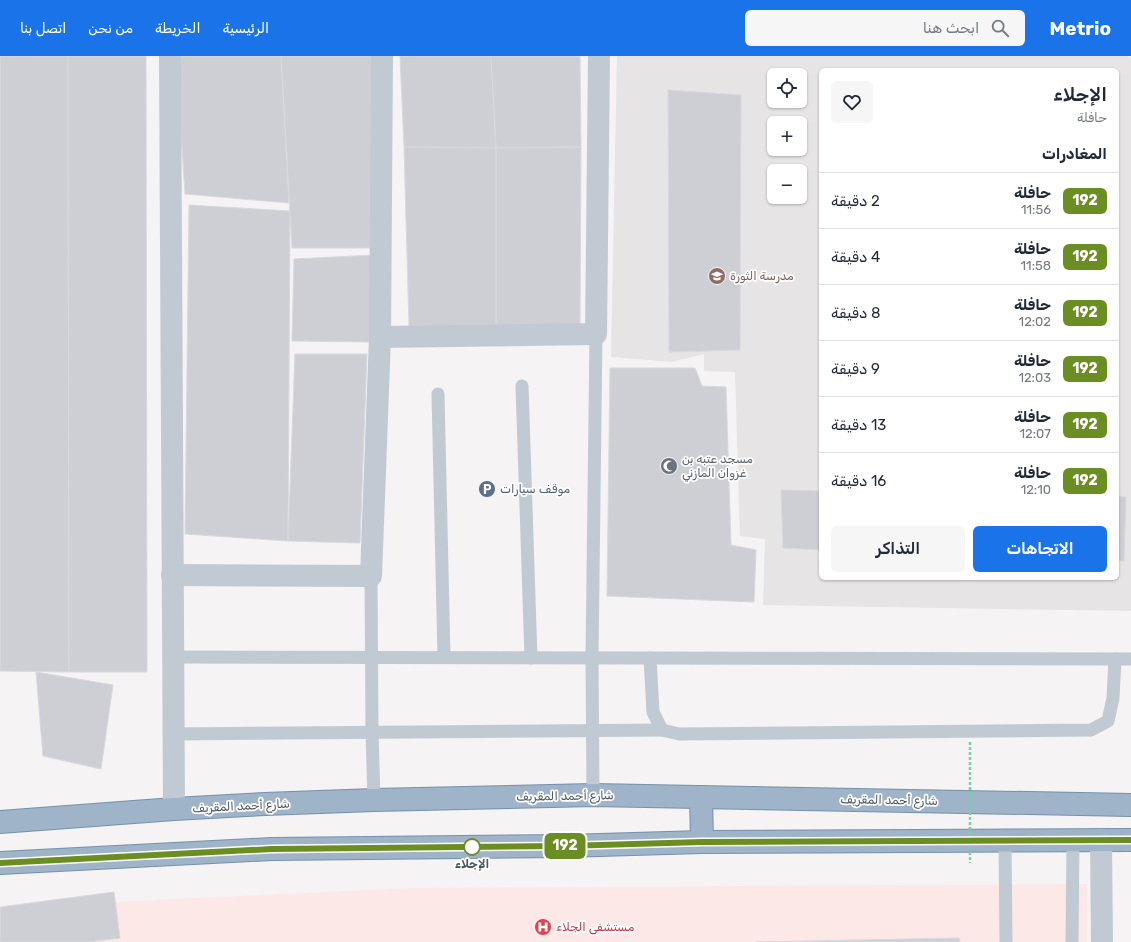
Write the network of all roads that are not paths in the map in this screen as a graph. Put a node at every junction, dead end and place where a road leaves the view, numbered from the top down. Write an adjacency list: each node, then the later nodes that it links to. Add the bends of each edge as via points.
1 (170, 56): 8 (street)
2 (382, 56): 5 (street)
3 (599, 56): 4 (street)
4 (596, 334): 5 (street); 14 (lane)
5 (380, 337): 9 (street)
6 (522, 386): 13 (lane)
7 (438, 394): 12 (lane)
8 (172, 575): 9 (street); 10 (street)
9 (372, 576): 11 (lane)
10 (172, 657): 11 (lane); 21 (street)
11 (372, 657): 12 (lane); 20 (lane)
12 (444, 657): 13 (lane)
13 (531, 658): 14 (lane)
14 (592, 658): 15 (lane); 19 (lane)
15 (650, 658): 16 (lane); 18 (lane, via 653,712)
16 (1115, 659): 17 (lane); 18 (lane, via 1113,698 1108,720 1091,730 679,734)
17 (1131, 659)
18 (662, 730): 19 (lane)
19 (592, 731): 20 (lane); 22 (lane)
20 (372, 732): 21 (lane); 24 (lane)
21 (173, 734): 26 (street)
22 (593, 795): 23 (highway, شارع أحمد المقريف); 24 (highway, شارع أحمد المقريف)
23 (701, 797): 25 (highway, شارع أحمد المقريف); 32 (highway)
24 (374, 800): 26 (highway, شارع أحمد المقريف)
25 (1131, 805)
26 (174, 809): 27 (highway, شارع أحمد المقريف)
27 (0, 822)
28 (1073, 840): 29 (highway); 31 (highway); 35 (lane)
29 (1102, 840): 30 (highway); 36 (street)
30 (1131, 840)
31 (1005, 841): 32 (highway); 34 (lane)
32 (702, 842): 33 (highway, via 272,849)
33 (0, 863)
34 (1006, 942)
35 (1072, 942)
36 (1102, 942)

